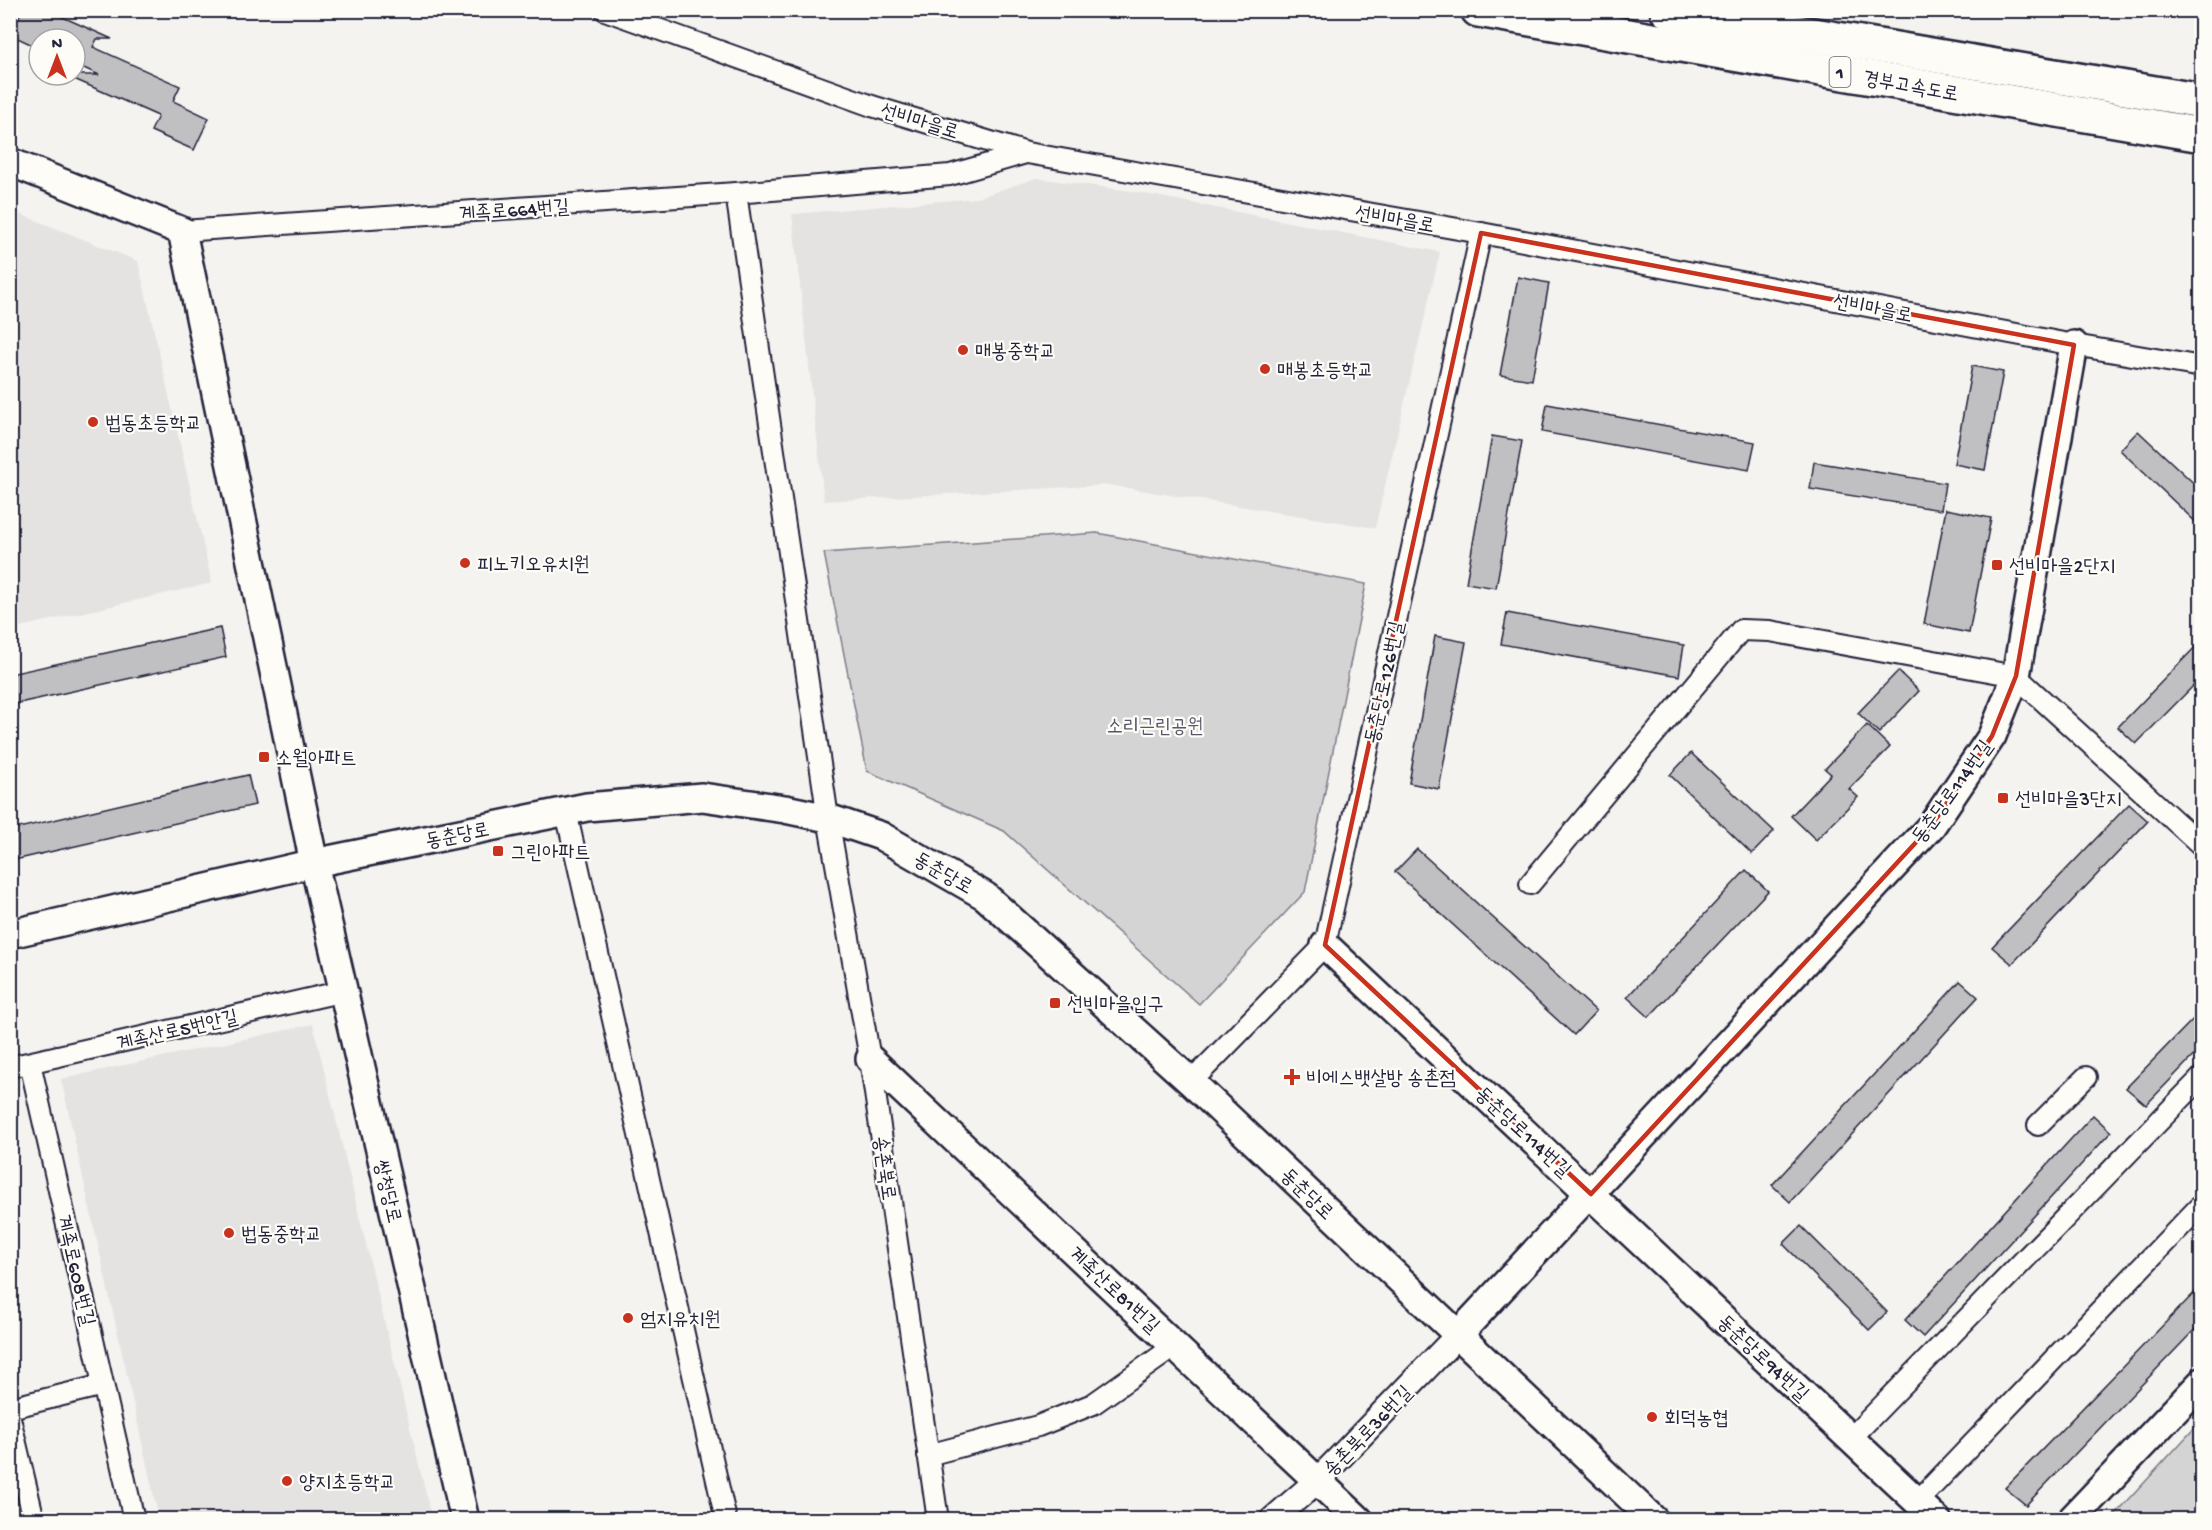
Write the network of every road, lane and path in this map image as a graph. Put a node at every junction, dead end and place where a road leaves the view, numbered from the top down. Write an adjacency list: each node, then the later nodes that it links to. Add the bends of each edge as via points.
1 (605, 10): 6 (street, 선비마을로, via 872,106)
2 (1478, 10): 5 (highway, 경부고속도로 / 1)
3 (1667, 10): 4 (highway, 경부고속도로 / 1)
4 (2202, 101)
5 (2202, 135)
6 (1027, 153): 8 (street, 계족로664번길, via 950,175); 10 (street, 선비마을로)
7 (10, 162): 9 (main road, 계족로664번길)
8 (736, 194): 9 (street, 계족로664번길); 15 (street, 송촌북로)
9 (182, 231): 17 (main road, 쌍청당로)
10 (1481, 233): 11 (street, 선비마을로); 20 (street, 동춘당로126번길)
11 (2074, 345): 12 (street, 선비마을로); 13 (main road, 동춘당로114번길)
12 (2202, 367)
13 (2016, 676): 16 (street); 18 (street, via 1770,631 1741,630); 29 (main road, 동춘당로114번길, via 1992,736 1932,825)
14 (566, 812): 15 (main road, 동춘당로, via 702,797); 17 (main road, 동춘당로); 44 (street)
15 (828, 818): 22 (street, 송촌북로); 27 (main road, 동춘당로, via 881,836 985,896)
16 (2202, 846)
17 (314, 863): 19 (main road, 동춘당로); 21 (main road, 쌍청당로)
18 (1530, 884)
19 (10, 934)
20 (1325, 945): 27 (street); 29 (main road, 동춘당로114번길)
21 (344, 992): 23 (street, 계족산로5번안길); 43 (main road, 쌍청당로)
22 (870, 1059): 32 (main road, 계족산로81번길); 38 (street, 송촌북로)
23 (30, 1063): 24 (street, 계족산로5번안길); 34 (street, 계족로608번길)
24 (10, 1067)
25 (2086, 1077): 28 (street)
26 (2202, 1077): 37 (street)
27 (1191, 1082): 31 (main road, 동춘당로)
28 (2038, 1125)
29 (1591, 1194): 31 (main road, 동춘당로114번길); 37 (main road, 동춘당로94번길)
30 (2202, 1204): 40 (street)
31 (1457, 1336): 39 (street, 송촌북로36번길); 48 (main road, 동춘당로)
32 (1175, 1346): 38 (street, via 1093,1404 1038,1426); 39 (main road, 계족산로81번길)
33 (2202, 1382): 50 (main road)
34 (103, 1385): 35 (street); 42 (street, 계족로608번길)
35 (10, 1407)
36 (10, 1418): 41 (street)
37 (1851, 1438): 40 (main road, 동춘당로94번길)
38 (928, 1455): 45 (street, 송촌북로)
39 (1318, 1480): 46 (street, 송촌북로36번길); 47 (main road, 계족산로81번길)
40 (1918, 1501): 49 (main road, 동춘당로94번길)
41 (34, 1520)
42 (134, 1520)
43 (465, 1520)
44 (726, 1520)
45 (938, 1520)
46 (1272, 1520)
47 (1359, 1520)
48 (1654, 1520)
49 (1937, 1520)
50 (2071, 1520)

